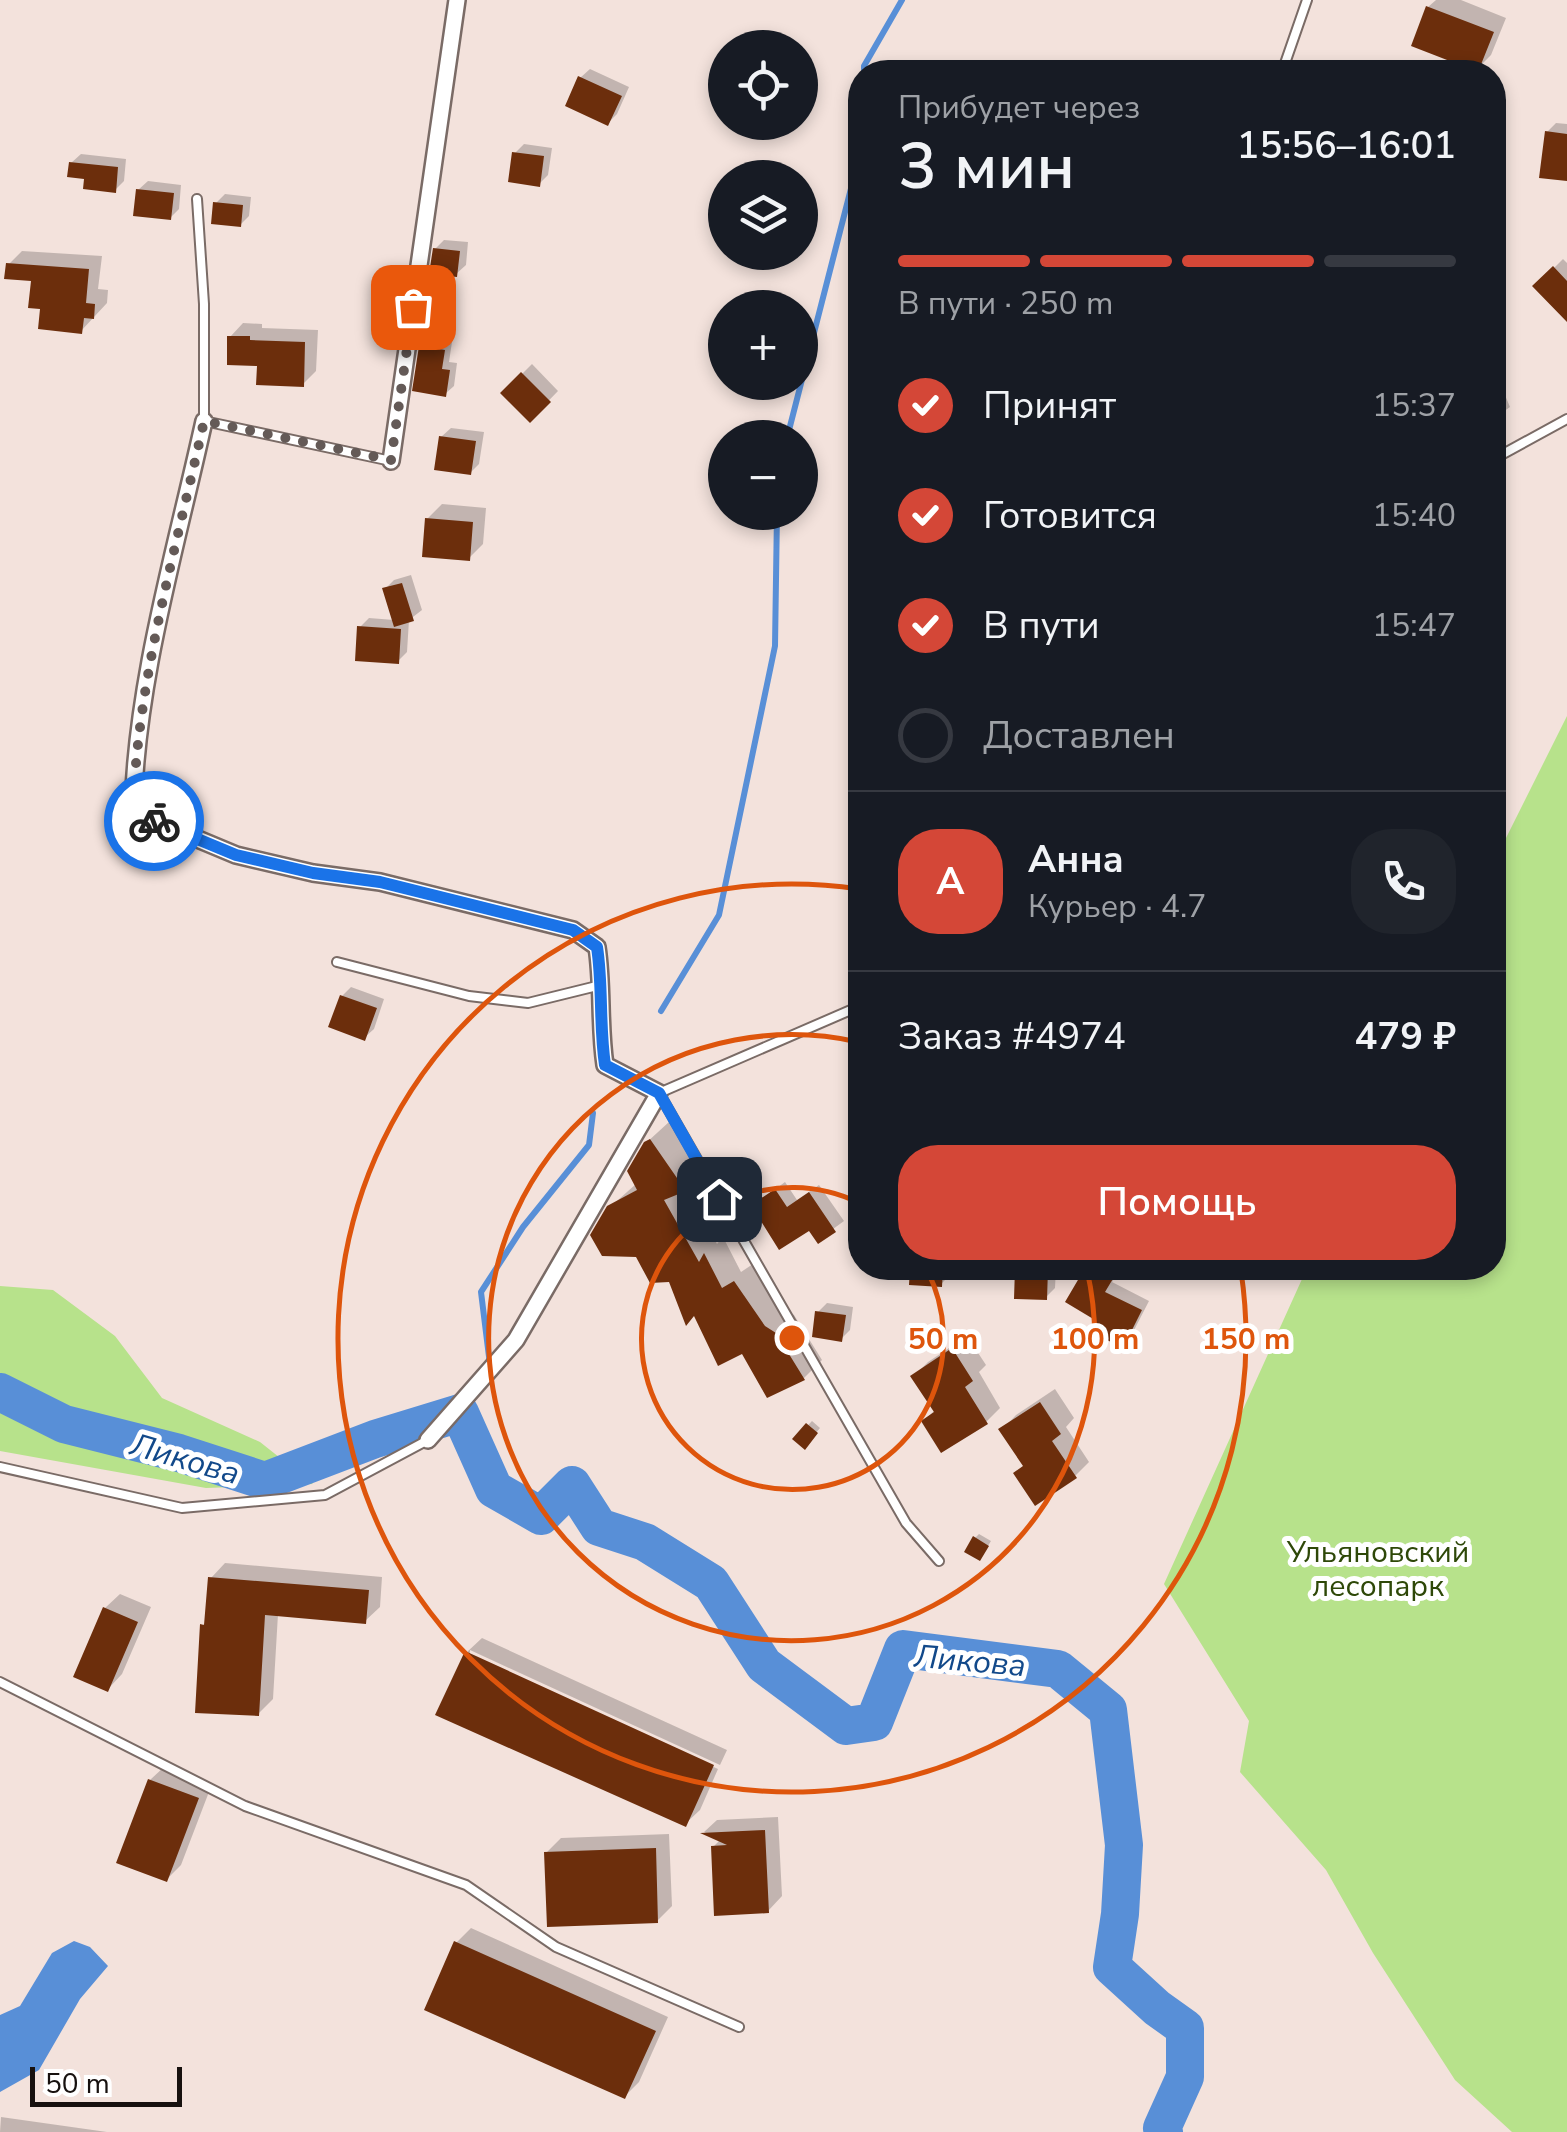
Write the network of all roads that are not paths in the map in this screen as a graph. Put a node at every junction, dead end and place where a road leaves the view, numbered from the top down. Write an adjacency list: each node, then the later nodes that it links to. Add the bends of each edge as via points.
1 (457, 0): 8 (street)
2 (1307, 0): 3 (lane)
3 (1286, 60)
4 (196, 200): 6 (lane)
5 (1567, 419): 7 (lane)
6 (204, 421): 8 (lane); 10 (street, via 134,756 133,812 236,855 573,930 597,947)
7 (1506, 452)
8 (391, 460)
9 (337, 962): 10 (lane, via 468,996 528,1003)
10 (600, 985): 12 (street, via 605,1065)
11 (848, 1011): 12 (lane)
12 (659, 1093): 13 (street, via 516,1340); 15 (lane, via 906,1523)
13 (428, 1440): 14 (lane, via 325,1495 182,1508)
14 (0, 1467)
15 (939, 1561)
16 (0, 1682): 17 (lane, via 245,1806 466,1885 556,1948)
17 (739, 2027)

